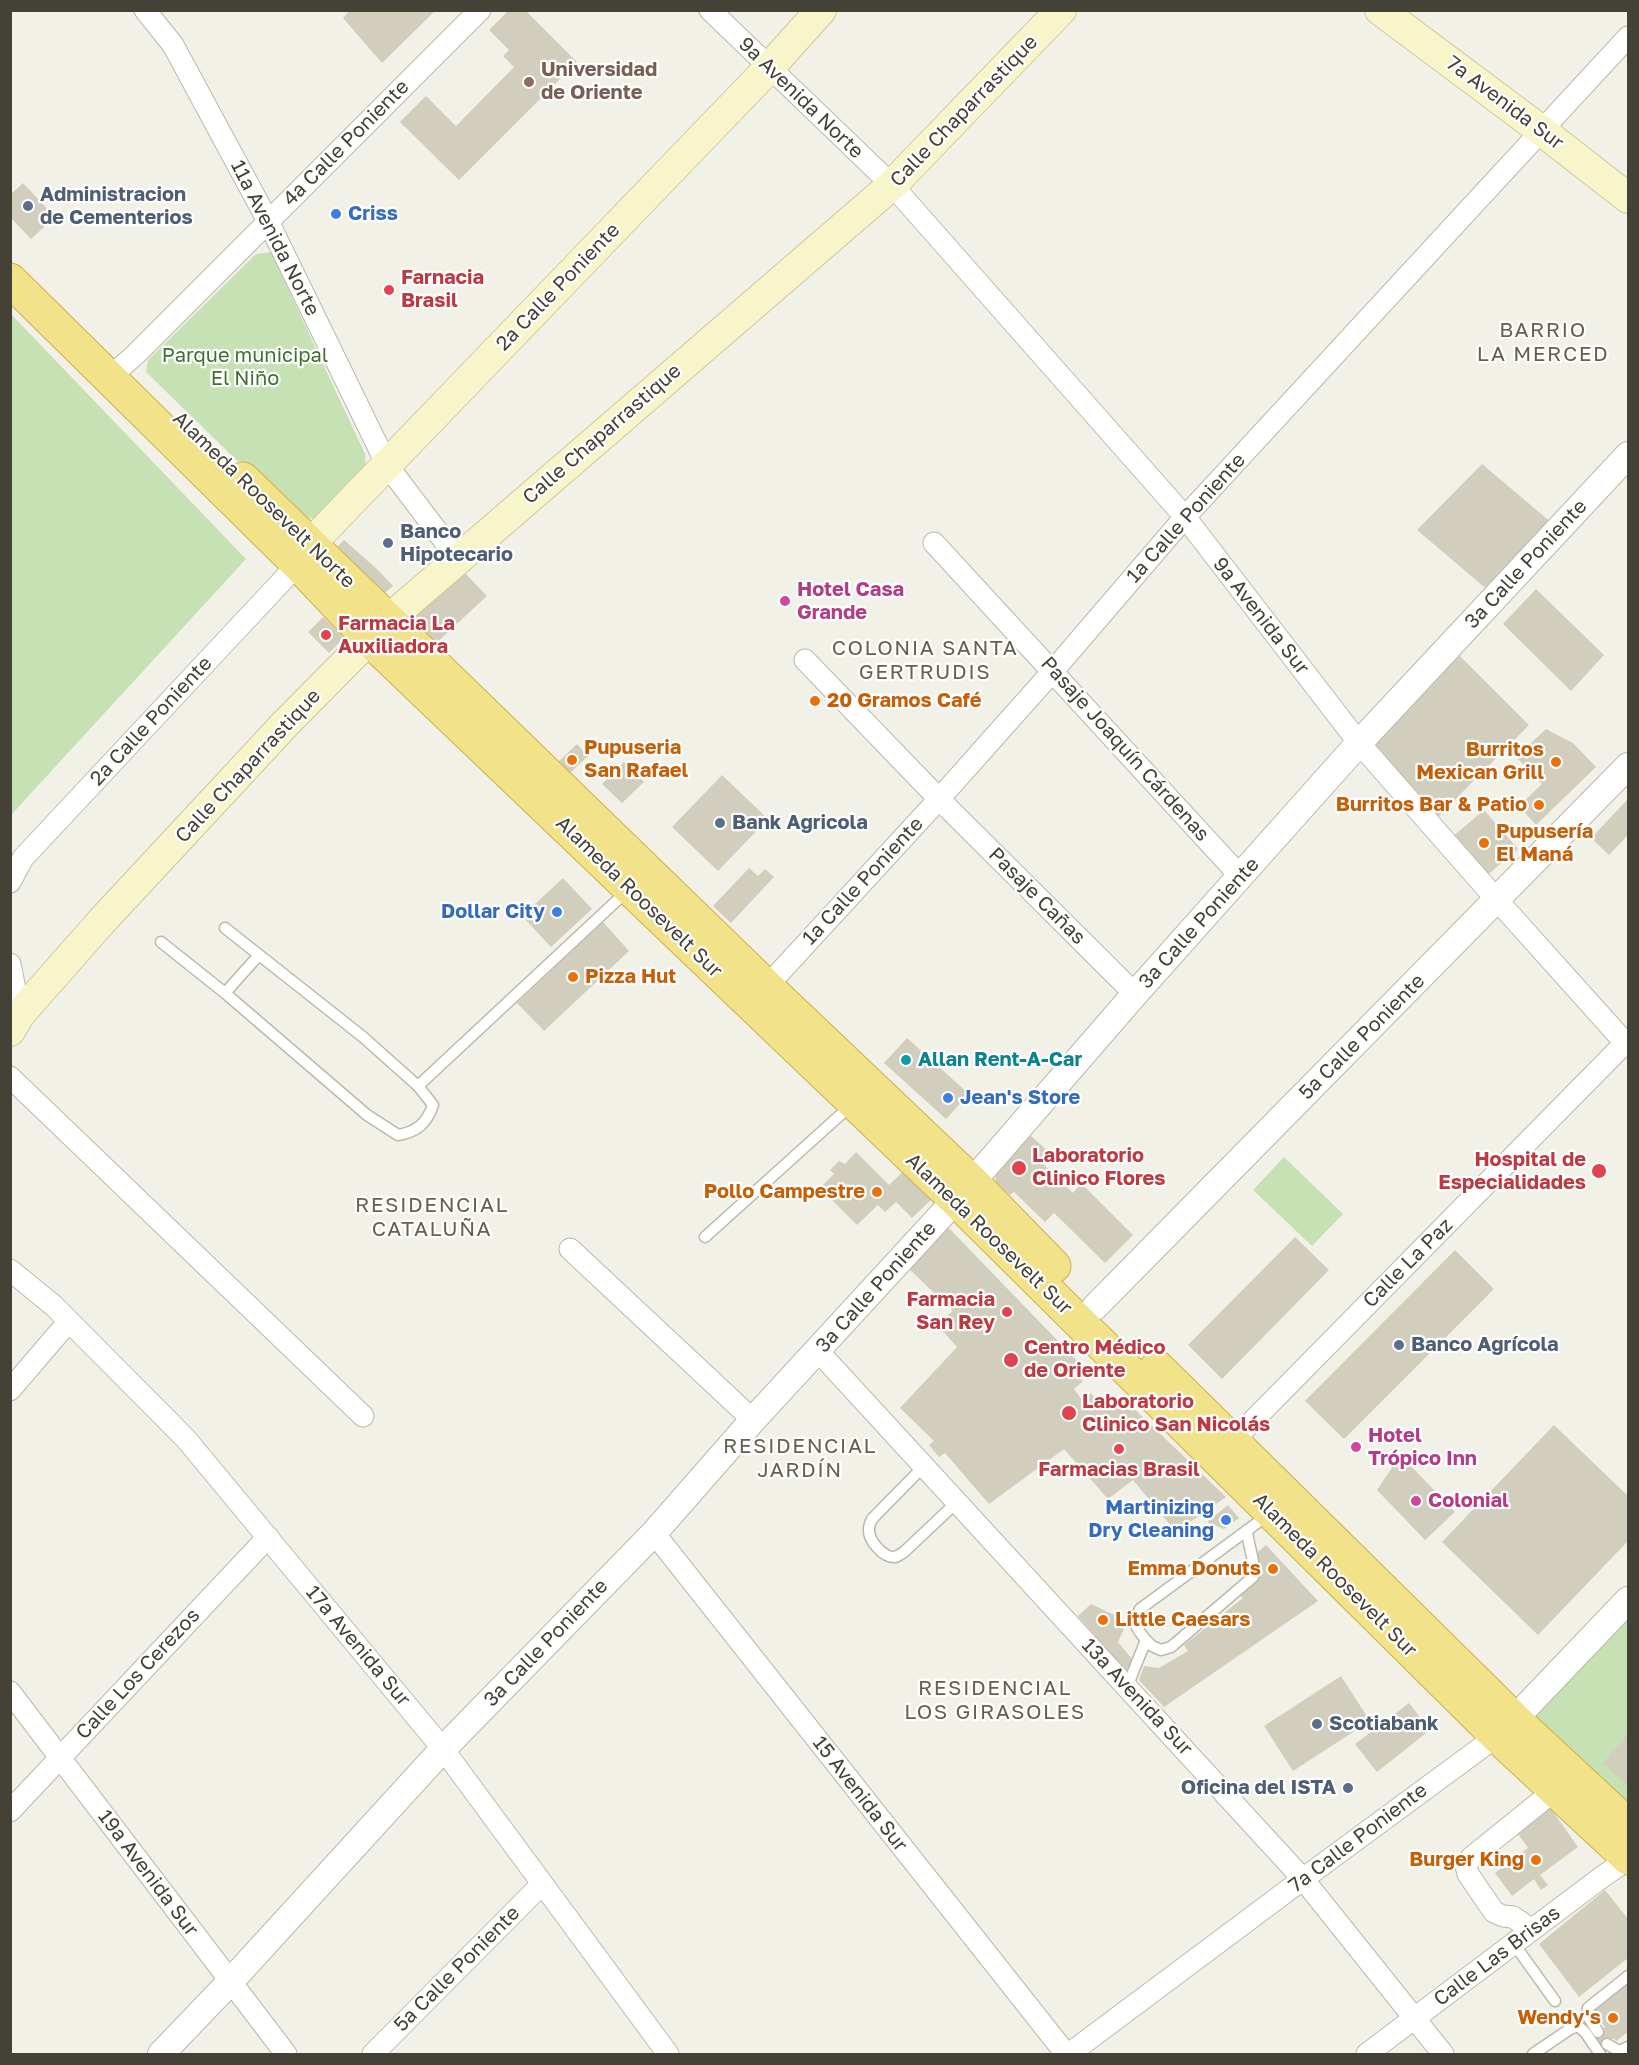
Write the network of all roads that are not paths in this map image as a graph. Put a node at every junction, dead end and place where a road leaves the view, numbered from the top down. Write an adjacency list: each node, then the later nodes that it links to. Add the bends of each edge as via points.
1 (145, 10): 12 (street, 11a Avenida Norte, via 173,45)
2 (480, 10): 12 (street, 4a Calle Poniente)
3 (710, 10): 8 (street, 9a Avenida Norte)
4 (821, 10): 8 (main road, 2a Calle Poniente)
5 (1062, 10): 10 (main road, Calle Chaparrastique)
6 (1380, 10): 9 (main road, 7a Avenida Sur)
7 (1629, 37): 9 (street, 1a Calle Poniente)
8 (769, 68): 10 (street, 9a Avenida Norte); 17 (main road, 2a Calle Poniente)
9 (1542, 131): 11 (main road, 7a Avenida Sur); 18 (street, 1a Calle Poniente)
10 (892, 185): 18 (street, 9a Avenida Sur); 21 (main road, Calle Chaparrastique)
11 (1629, 198)
12 (268, 221): 15 (street, 4a Calle Poniente); 17 (street, 11a Avenida Norte)
13 (10, 255): 15 (highway, Alameda Roosevelt Norte)
14 (10, 280): 15 (highway, Alameda Roosevelt Norte)
15 (116, 371): 20 (highway, Alameda Roosevelt Norte)
16 (1629, 455): 25 (street, 3a Calle Poniente)
17 (387, 465): 20 (main road, 2a Calle Poniente); 21 (street, 11a Avenida Norte)
18 (1185, 517): 24 (street, 1a Calle Poniente); 25 (street, 9a Avenida Sur)
19 (934, 543): 24 (street, Pasaje Joaquín Cárdenas)
20 (301, 557): 22 (highway, Alameda Roosevelt Norte); 29 (street, 2a Calle Poniente, via 22,858)
21 (458, 559): 22 (main road, Calle Chaparrastique)
22 (379, 629): 30 (highway, Alameda Roosevelt Sur); 38 (highway, Alameda Roosevelt Sur); 39 (main road, Calle Chaparrastique, via 101,922)
23 (806, 660): 27 (street, Pasaje Cañas)
24 (1053, 670): 27 (street, 1a Calle Poniente); 28 (street, Pasaje Joaquín Cárdenas)
25 (1359, 743): 28 (street, 3a Calle Poniente); 31 (street, 9a Avenida Sur)
26 (1626, 774): 31 (street, 5a Calle Poniente)
27 (939, 799): 37 (street, Pasaje Cañas); 38 (street, 1a Calle Poniente)
28 (1241, 877): 37 (street, 3a Calle Poniente)
29 (10, 882)
30 (633, 890): 38 (highway, Alameda Roosevelt Sur); 42 (lane, via 625,893)
31 (1497, 900): 40 (street, 9a Avenida Sur); 48 (street, 5a Calle Poniente)
32 (225, 928): 34 (lane)
33 (161, 942): 36 (lane)
34 (259, 955): 36 (lane); 42 (lane)
35 (10, 964): 39 (street)
36 (225, 993): 42 (lane, via 398,1136 411,1133 428,1119 433,1105)
37 (1135, 994): 44 (street, 3a Calle Poniente)
38 (759, 996): 43 (highway, Alameda Roosevelt Sur); 44 (highway, Alameda Roosevelt Sur)
39 (15, 1023)
40 (1627, 1044): 54 (street, Calle La Paz)
41 (10, 1077): 52 (street)
42 (418, 1086)
43 (856, 1106): 44 (highway, Alameda Roosevelt Sur); 45 (lane, via 848,1108)
44 (964, 1191): 48 (highway, Alameda Roosevelt Sur); 50 (street, 3a Calle Poniente); 54 (highway, Alameda Roosevelt Sur)
45 (705, 1237)
46 (570, 1249): 53 (street)
47 (10, 1270): 49 (street, 17a Avenida Sur)
48 (1095, 1307): 54 (highway, Alameda Roosevelt Sur)
49 (69, 1321): 51 (street); 59 (street, 17a Avenida Sur, via 186,1439)
50 (818, 1350): 53 (street, 3a Calle Poniente); 55 (street, 13a Avenida Sur)
51 (10, 1390)
52 (363, 1416)
53 (753, 1420): 58 (street, 3a Calle Poniente)
54 (1225, 1449): 57 (highway, Alameda Roosevelt Sur); 64 (highway, Alameda Roosevelt Sur)
55 (924, 1466): 56 (street, 13a Avenida Sur); 56 (lane, via 872,1519 868,1528 877,1547 894,1557 904,1552)
56 (957, 1502): 62 (street, 13a Avenida Sur)
57 (1259, 1521): 61 (lane, via 1140,1609 1135,1618); 61 (lane, via 1248,1545 1255,1568 1253,1577 1171,1647 1161,1650); 64 (highway, Alameda Roosevelt Sur)
58 (654, 1533): 65 (street, 3a Calle Poniente); 86 (street, 15 Avenida Sur)
59 (268, 1537): 65 (street, 17a Avenida Sur); 66 (street, Calle Los Cerezos)
60 (1629, 1600): 64 (street, 7a Calle Poniente)
61 (1146, 1640): 62 (lane)
62 (1127, 1687): 71 (street, 13a Avenida Sur)
63 (10, 1692): 66 (street, 19a Avenida Sur)
64 (1506, 1728): 67 (highway, Alameda Roosevelt Sur); 69 (highway, Alameda Roosevelt Sur); 71 (street, 7a Calle Poniente)
65 (443, 1749): 72 (street, 17a Avenida Sur); 76 (street, 3a Calle Poniente)
66 (60, 1757): 68 (street, Calle Los Cerezos); 76 (street, 19a Avenida Sur)
67 (1555, 1790): 70 (highway, Alameda Roosevelt Sur); 73 (street, via 1466,1866 1494,1912 1513,1917)
68 (10, 1811)
69 (1629, 1825)
70 (1629, 1859): 73 (street, Calle Las Brisas)
71 (1303, 1879): 78 (street, 13a Avenida Sur); 86 (street, 7a Calle Poniente)
72 (542, 1884): 84 (street, 5a Calle Poniente); 85 (street, 17a Avenida Sur)
73 (1532, 1930): 74 (street, Calle Las Brisas)
74 (1514, 1944): 77 (lane); 78 (street, Calle Las Brisas)
75 (1629, 1976): 79 (lane, via 1588,2008)
76 (231, 1981): 82 (street, 3a Calle Poniente); 83 (street, 19a Avenida Sur)
77 (1555, 2001)
78 (1415, 2019): 87 (street, Calle Las Brisas); 88 (street, 13a Avenida Sur)
79 (1592, 2030): 89 (lane, via 1570,2028); 90 (lane)
80 (1606, 2044): 81 (lane, via 1619,2051)
81 (1629, 2047)
82 (161, 2055)
83 (285, 2055)
84 (373, 2055)
85 (668, 2055)
86 (1068, 2055)
87 (1367, 2055)
88 (1443, 2055)
89 (1533, 2055)
90 (1600, 2055)

